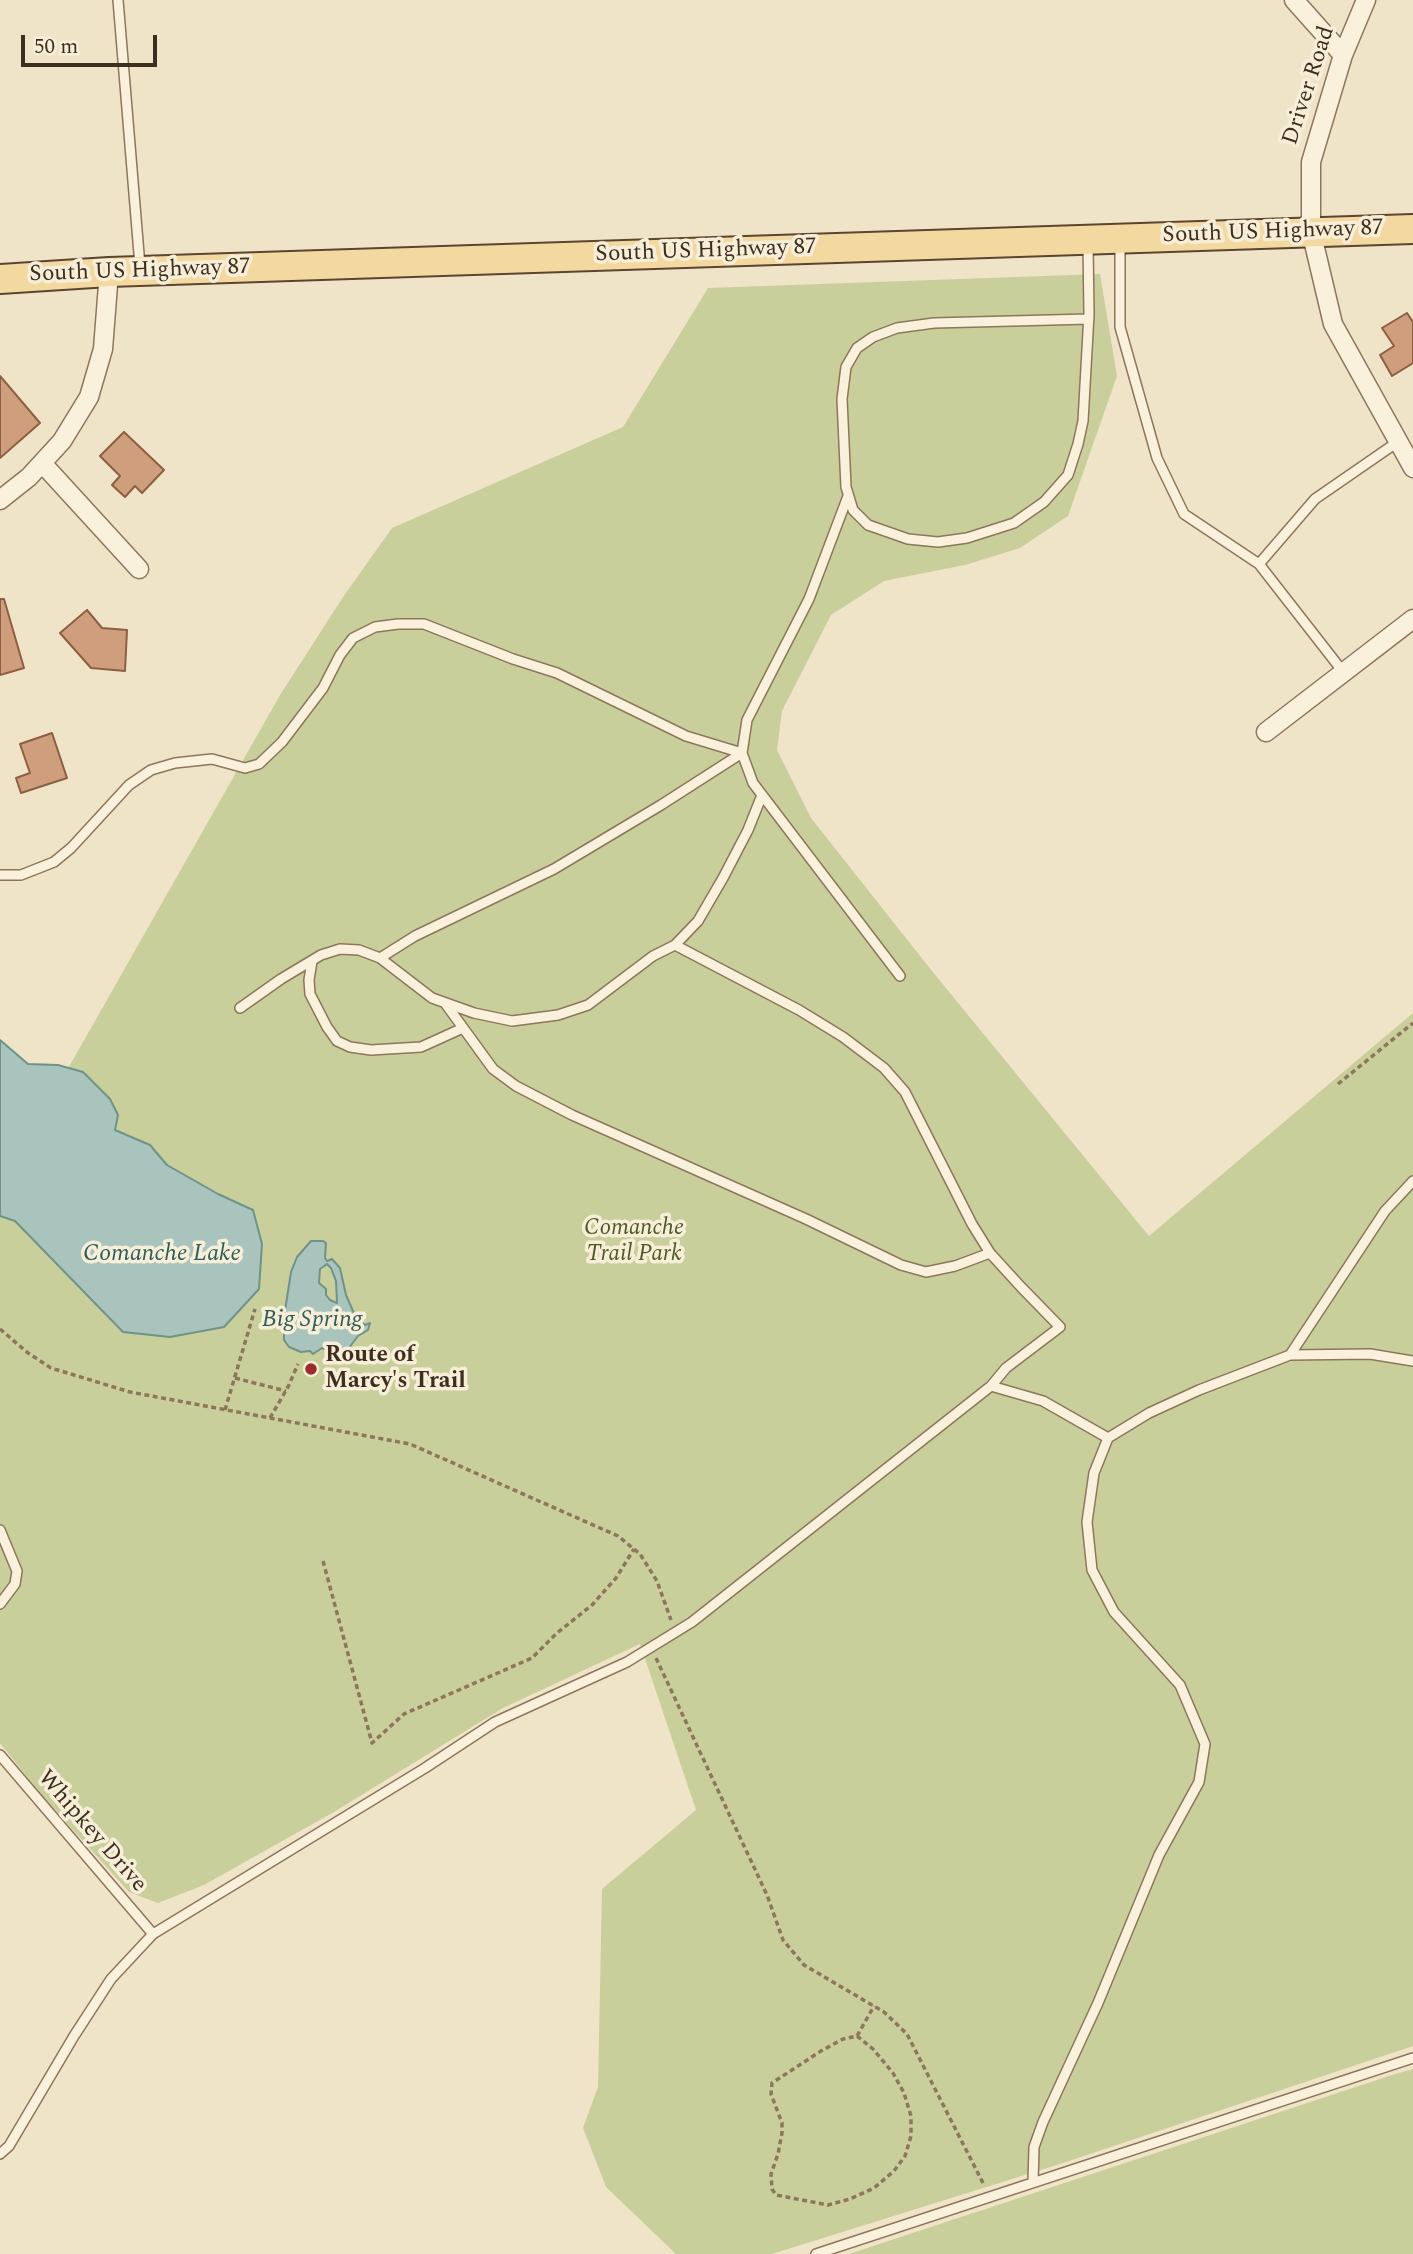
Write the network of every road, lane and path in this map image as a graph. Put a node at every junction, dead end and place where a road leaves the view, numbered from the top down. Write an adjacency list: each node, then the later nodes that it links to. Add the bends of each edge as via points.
1 (118, 0): 9 (lane)
2 (1294, 0): 4 (street)
3 (1366, 0): 4 (street, Driver Road)
4 (1343, 55): 6 (street, Driver Road, via 1311,162)
5 (1413, 229): 6 (main road, South US Highway 87)
6 (1311, 231): 7 (main road, South US Highway 87); 13 (street, Driver Road, via 1333,324)
7 (1120, 238): 8 (main road, South US Highway 87); 18 (lane, via 1120,327 1157,458 1184,514)
8 (1088, 239): 9 (main road, South US Highway 87); 12 (lane)
9 (141, 271): 10 (main road, South US Highway 87)
10 (110, 272): 11 (main road, South US Highway 87); 14 (street, via 103,349 89,397 62,441)
11 (0, 279)
12 (1089, 319): 16 (lane, via 909,326 873,337 857,348 846,367 842,399); 16 (lane, via 1078,444 1068,475 1044,502 1014,523 938,542 908,539 868,525 853,510)
13 (1399, 441): 15 (street, Driver Road); 18 (lane, via 1315,499)
14 (42, 463): 17 (street); 19 (street)
15 (1413, 468)
16 (848, 496): 23 (lane, via 809,598 747,720)
17 (0, 500)
18 (1259, 564): 21 (lane)
19 (139, 569)
20 (1413, 619): 21 (street)
21 (1344, 673): 22 (street)
22 (1266, 732)
23 (742, 753): 24 (lane); 25 (lane, via 686,736 557,673 424,624 375,627 353,638 323,688 258,765 245,768 212,759 175,762 151,770 129,785 54,862 22,875); 27 (lane, via 554,869 415,936)
24 (762, 795): 26 (lane, via 723,878 698,921); 29 (lane)
25 (0, 875)
26 (675, 945): 30 (lane, via 588,1005 558,1015 512,1021); 36 (lane, via 799,1010 884,1068 905,1092)
27 (380, 958): 28 (lane, via 340,949); 30 (lane)
28 (312, 961): 31 (lane); 33 (lane, via 310,994 337,1041 350,1047 421,1046)
29 (900, 976)
30 (445, 1003): 33 (lane)
31 (240, 1008)
32 (1413, 1023): 34 (path)
33 (463, 1028): 36 (lane, via 493,1069 516,1086 901,1265 926,1272)
34 (1338, 1084)
35 (1413, 1181): 39 (lane, via 1385,1210)
36 (990, 1253): 43 (lane, via 1060,1327 1006,1368)
37 (255, 1309): 42 (path)
38 (0, 1329): 45 (path, via 51,1368 130,1392)
39 (1290, 1355): 40 (lane, via 1370,1354); 47 (lane, via 1199,1390)
40 (1413, 1361)
41 (298, 1364): 44 (path)
42 (235, 1378): 44 (path); 45 (path)
43 (991, 1386): 47 (lane, via 1043,1401); 52 (lane)
44 (286, 1391): 46 (path)
45 (225, 1410): 46 (path)
46 (270, 1418): 49 (path, via 410,1444 618,1536)
47 (1108, 1438): 60 (lane, via 1094,1474 1087,1521 1092,1570 1114,1612 1180,1685 1205,1744 1199,1782 1158,1855 1043,2122 1034,2147)
48 (0, 1530): 51 (lane, via 17,1571 15,1584)
49 (634, 1549): 50 (path, via 592,1605 532,1658 404,1713 372,1743); 52 (path, via 657,1581)
50 (323, 1561)
51 (0, 1604)
52 (676, 1632): 53 (lane)
53 (651, 1647): 55 (lane, via 495,1722); 56 (path, via 767,1895 783,1940 804,1965)
54 (0, 1755): 55 (lane, Whipkey Drive)
55 (153, 1934): 59 (lane, via 111,1979)
56 (874, 2006): 57 (path); 61 (path, via 907,2034)
57 (857, 2036): 57 (path, via 821,2051 772,2083 771,2094 782,2123 771,2174 776,2195 828,2205 850,2199 874,2188 905,2156 911,2116 904,2093 893,2073)
58 (1413, 2058): 60 (lane)
59 (0, 2154)
60 (1032, 2182): 61 (lane)
61 (989, 2196): 62 (lane)
62 (816, 2254)

